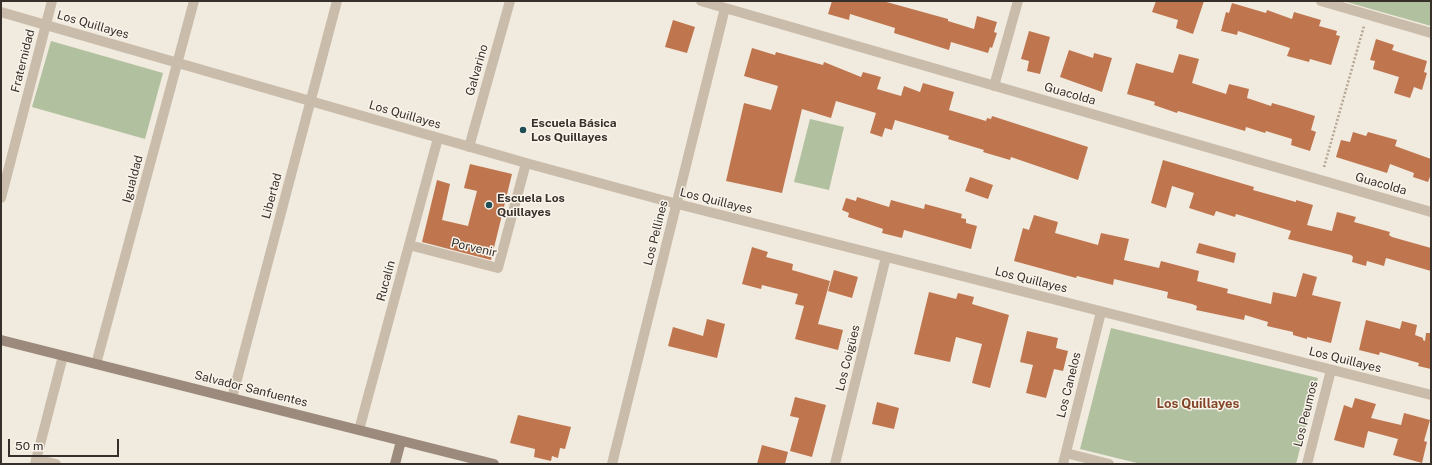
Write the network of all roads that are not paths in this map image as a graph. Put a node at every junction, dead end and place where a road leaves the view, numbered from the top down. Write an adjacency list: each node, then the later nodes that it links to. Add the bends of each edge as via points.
1 (52, 1): 10 (street, Fraternidad)
2 (194, 1): 12 (street, Igualdad)
3 (337, 1): 14 (street, Libertad)
4 (510, 1): 16 (street, Galvarino)
5 (701, 1): 8 (street, Guacolda)
6 (1018, 1): 13 (street)
7 (1321, 1): 11 (street)
8 (725, 8): 13 (street, Guacolda); 19 (street, Los Pellines)
9 (1, 12): 10 (street, Los Quillayes)
10 (46, 25): 12 (street, Los Quillayes); 18 (street, Fraternidad)
11 (1431, 33)
12 (178, 63): 14 (street, Los Quillayes); 26 (street, Igualdad)
13 (994, 86): 20 (street, Guacolda)
14 (311, 101): 15 (street, Los Quillayes); 29 (street, Libertad)
15 (438, 138): 16 (street, Los Quillayes); 21 (street, Rucalín)
16 (469, 147): 17 (street, Los Quillayes)
17 (526, 163): 19 (street, Los Quillayes); 21 (street, Porvenir, via 498,268)
18 (1, 198)
19 (676, 204): 22 (street, Los Quillayes); 37 (street, Los Pellines)
20 (1431, 212)
21 (410, 245): 30 (street, Rucalín)
22 (886, 257): 23 (street, Los Quillayes); 38 (street, Los Coigües)
23 (1101, 312): 27 (street, Los Quillayes); 32 (street, Los Canelos)
24 (1, 340): 25 (street, Salvador Sanfuentes)
25 (63, 356): 26 (street, Salvador Sanfuentes); 33 (street)
26 (96, 364): 29 (street, Salvador Sanfuentes)
27 (1330, 370): 28 (street, Los Quillayes); 41 (street, Los Peumos)
28 (1431, 395)
29 (232, 398): 30 (street, Salvador Sanfuentes)
30 (359, 430): 31 (street, Salvador Sanfuentes)
31 (401, 441): 35 (street); 36 (street, Salvador Sanfuentes)
32 (1066, 453): 39 (street, Los Canelos); 40 (street)
33 (36, 461): 34 (street)
34 (56, 464)
35 (395, 464)
36 (494, 464)
37 (612, 464)
38 (835, 464)
39 (1063, 464)
40 (1109, 464)
41 (1307, 464)

